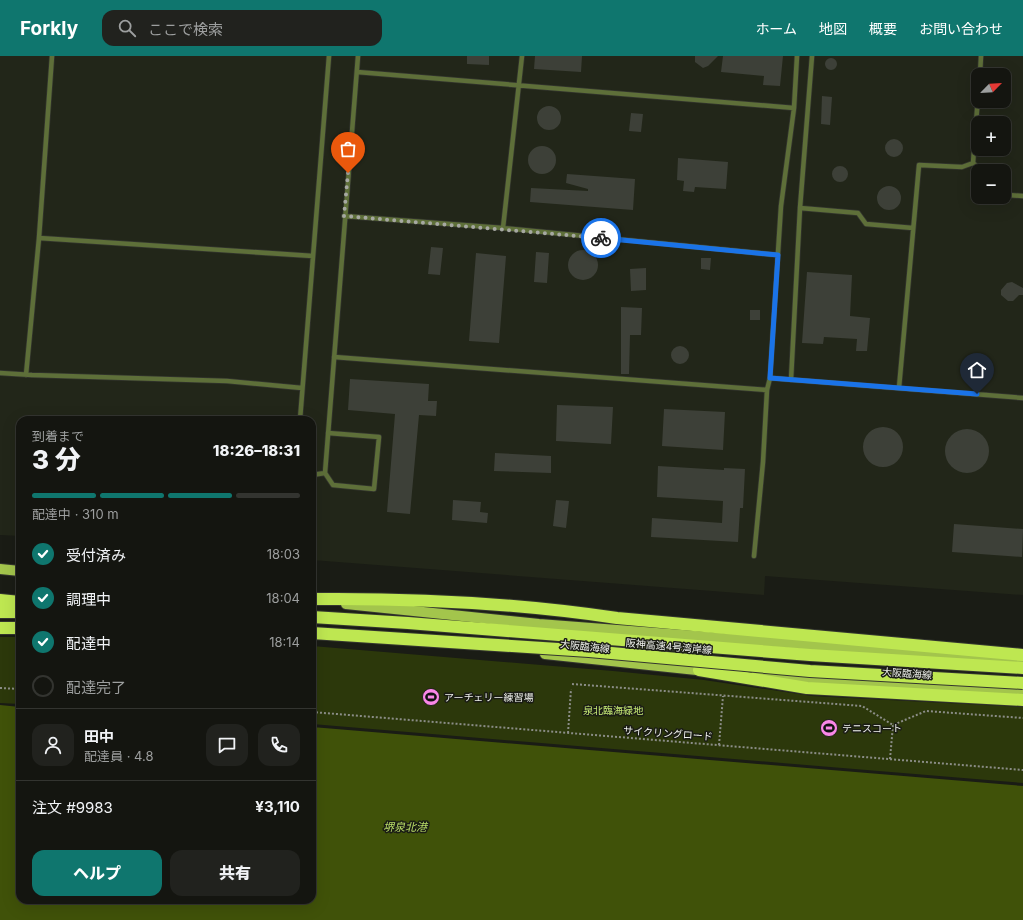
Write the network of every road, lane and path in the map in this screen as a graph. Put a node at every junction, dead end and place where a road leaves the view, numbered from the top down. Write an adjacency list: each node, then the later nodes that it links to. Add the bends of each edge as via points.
1 (52, 56): 20 (lane)
2 (329, 56): 22 (lane)
3 (358, 56): 9 (lane)
4 (522, 56): 10 (lane)
5 (797, 56): 11 (lane)
6 (812, 56): 16 (lane)
7 (981, 56): 8 (lane)
8 (980, 68)
9 (356, 72): 10 (lane); 17 (lane)
10 (519, 86): 11 (lane); 18 (lane)
11 (794, 108): 21 (lane, via 781,206)
12 (977, 108): 13 (lane)
13 (973, 163): 19 (lane, via 962,167 919,165)
14 (1011, 195): 15 (lane)
15 (1023, 196)
16 (800, 208): 19 (lane, via 858,214 866,224); 27 (lane)
17 (344, 216): 18 (lane); 23 (lane)
18 (503, 228): 21 (lane)
19 (913, 228): 29 (lane)
20 (39, 238): 22 (lane); 25 (lane)
21 (778, 255): 26 (lane)
22 (312, 256): 28 (lane)
23 (334, 357): 30 (lane); 33 (lane)
24 (0, 372): 25 (lane)
25 (26, 375): 28 (lane, via 227,381)
26 (770, 378): 27 (lane); 30 (lane)
27 (791, 380): 29 (lane)
28 (302, 388): 32 (lane)
29 (899, 388): 31 (lane)
30 (767, 390): 36 (lane)
31 (1023, 398)
32 (300, 416)
33 (328, 433): 34 (lane); 34 (lane, via 380,437 374,489 333,485)
34 (325, 473): 35 (lane)
35 (316, 474)
36 (754, 556)
37 (0, 569): 38 (main road)
38 (16, 571)
39 (0, 600): 42 (highway)
40 (316, 600): 52 (highway, via 368,599 565,610 617,618)
41 (316, 600): 53 (main road, 大阪臨海線, via 539,624)
42 (16, 602)
43 (0, 605): 44 (main road)
44 (16, 607)
45 (0, 612): 46 (highway)
46 (16, 612)
47 (316, 617): 54 (highway, 阪神高速4号湾岸線, via 810,655)
48 (0, 628): 49 (highway)
49 (16, 628)
50 (316, 629): 55 (main road, 大阪臨海線)
51 (316, 633): 56 (highway, 阪神高速4号湾岸線, bridge, via 589,651 810,671)
52 (1023, 655)
53 (1023, 661)
54 (1023, 668)
55 (699, 670): 61 (main road, 大阪臨海線); 63 (highway, via 807,688)
56 (1023, 683)
57 (572, 684): 62 (path)
58 (0, 688): 59 (path)
59 (16, 689)
60 (571, 690): 67 (path)
61 (1023, 692)
62 (723, 696): 66 (path, via 862,706); 68 (path)
63 (1023, 700)
64 (316, 712): 67 (path, サイクリングロード)
65 (1023, 718): 66 (path, via 926,711)
66 (893, 725): 69 (path)
67 (568, 733): 68 (path, サイクリングロード)
68 (719, 745): 69 (path, サイクリングロード)
69 (890, 759): 70 (path, サイクリングロード)
70 (1023, 770)

